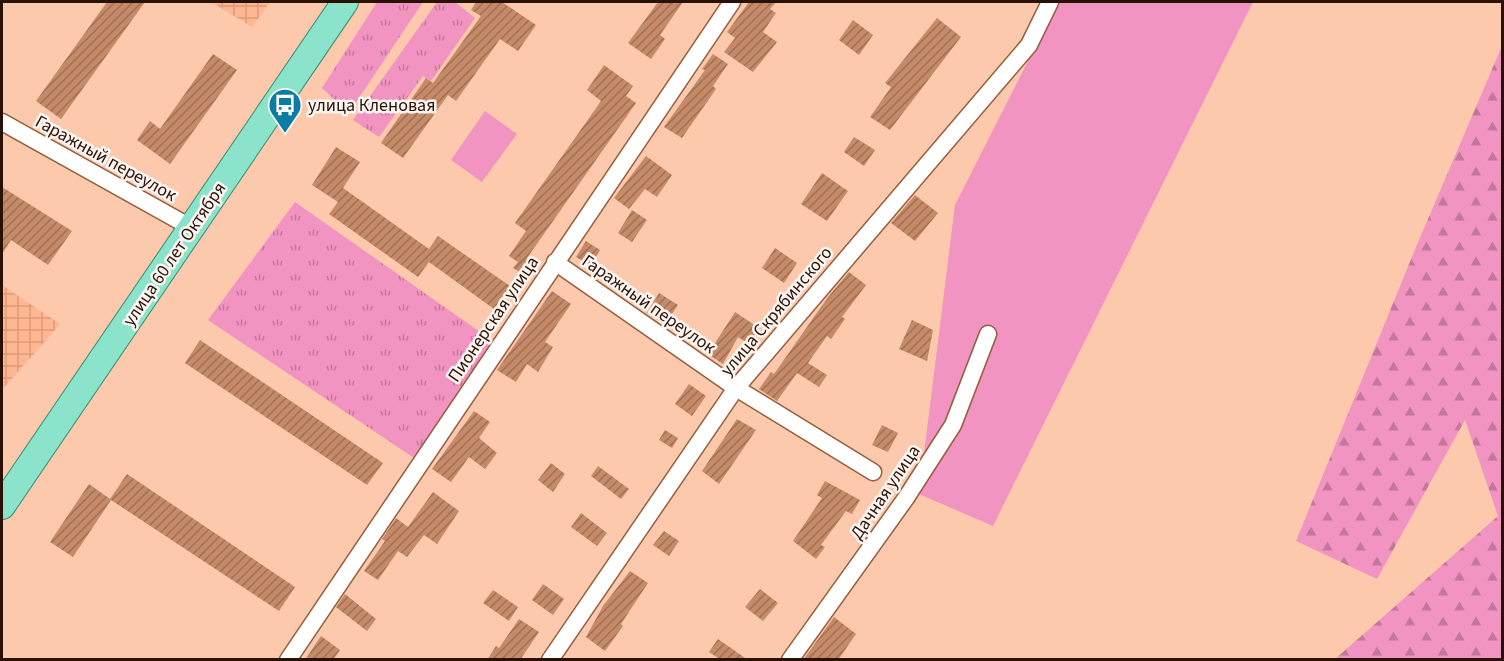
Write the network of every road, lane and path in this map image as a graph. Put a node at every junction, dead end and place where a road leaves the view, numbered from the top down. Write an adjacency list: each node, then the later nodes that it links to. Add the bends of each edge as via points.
1 (345, 2): 5 (main road, улица 60 лет Октября)
2 (732, 2): 6 (street, Пионерская улица)
3 (1050, 2): 8 (street, улица Скрябинского, via 1029,45)
4 (2, 122): 5 (street, Гаражный переулок)
5 (192, 228): 10 (main road, улица 60 лет Октября)
6 (555, 262): 8 (street, Гаражный переулок); 11 (street, Пионерская улица)
7 (988, 334): 13 (street, Дачная улица, via 953,425)
8 (736, 388): 9 (street, Гаражный переулок); 12 (street, улица Скрябинского)
9 (873, 472)
10 (2, 506)
11 (288, 660)
12 (550, 660)
13 (790, 660)

